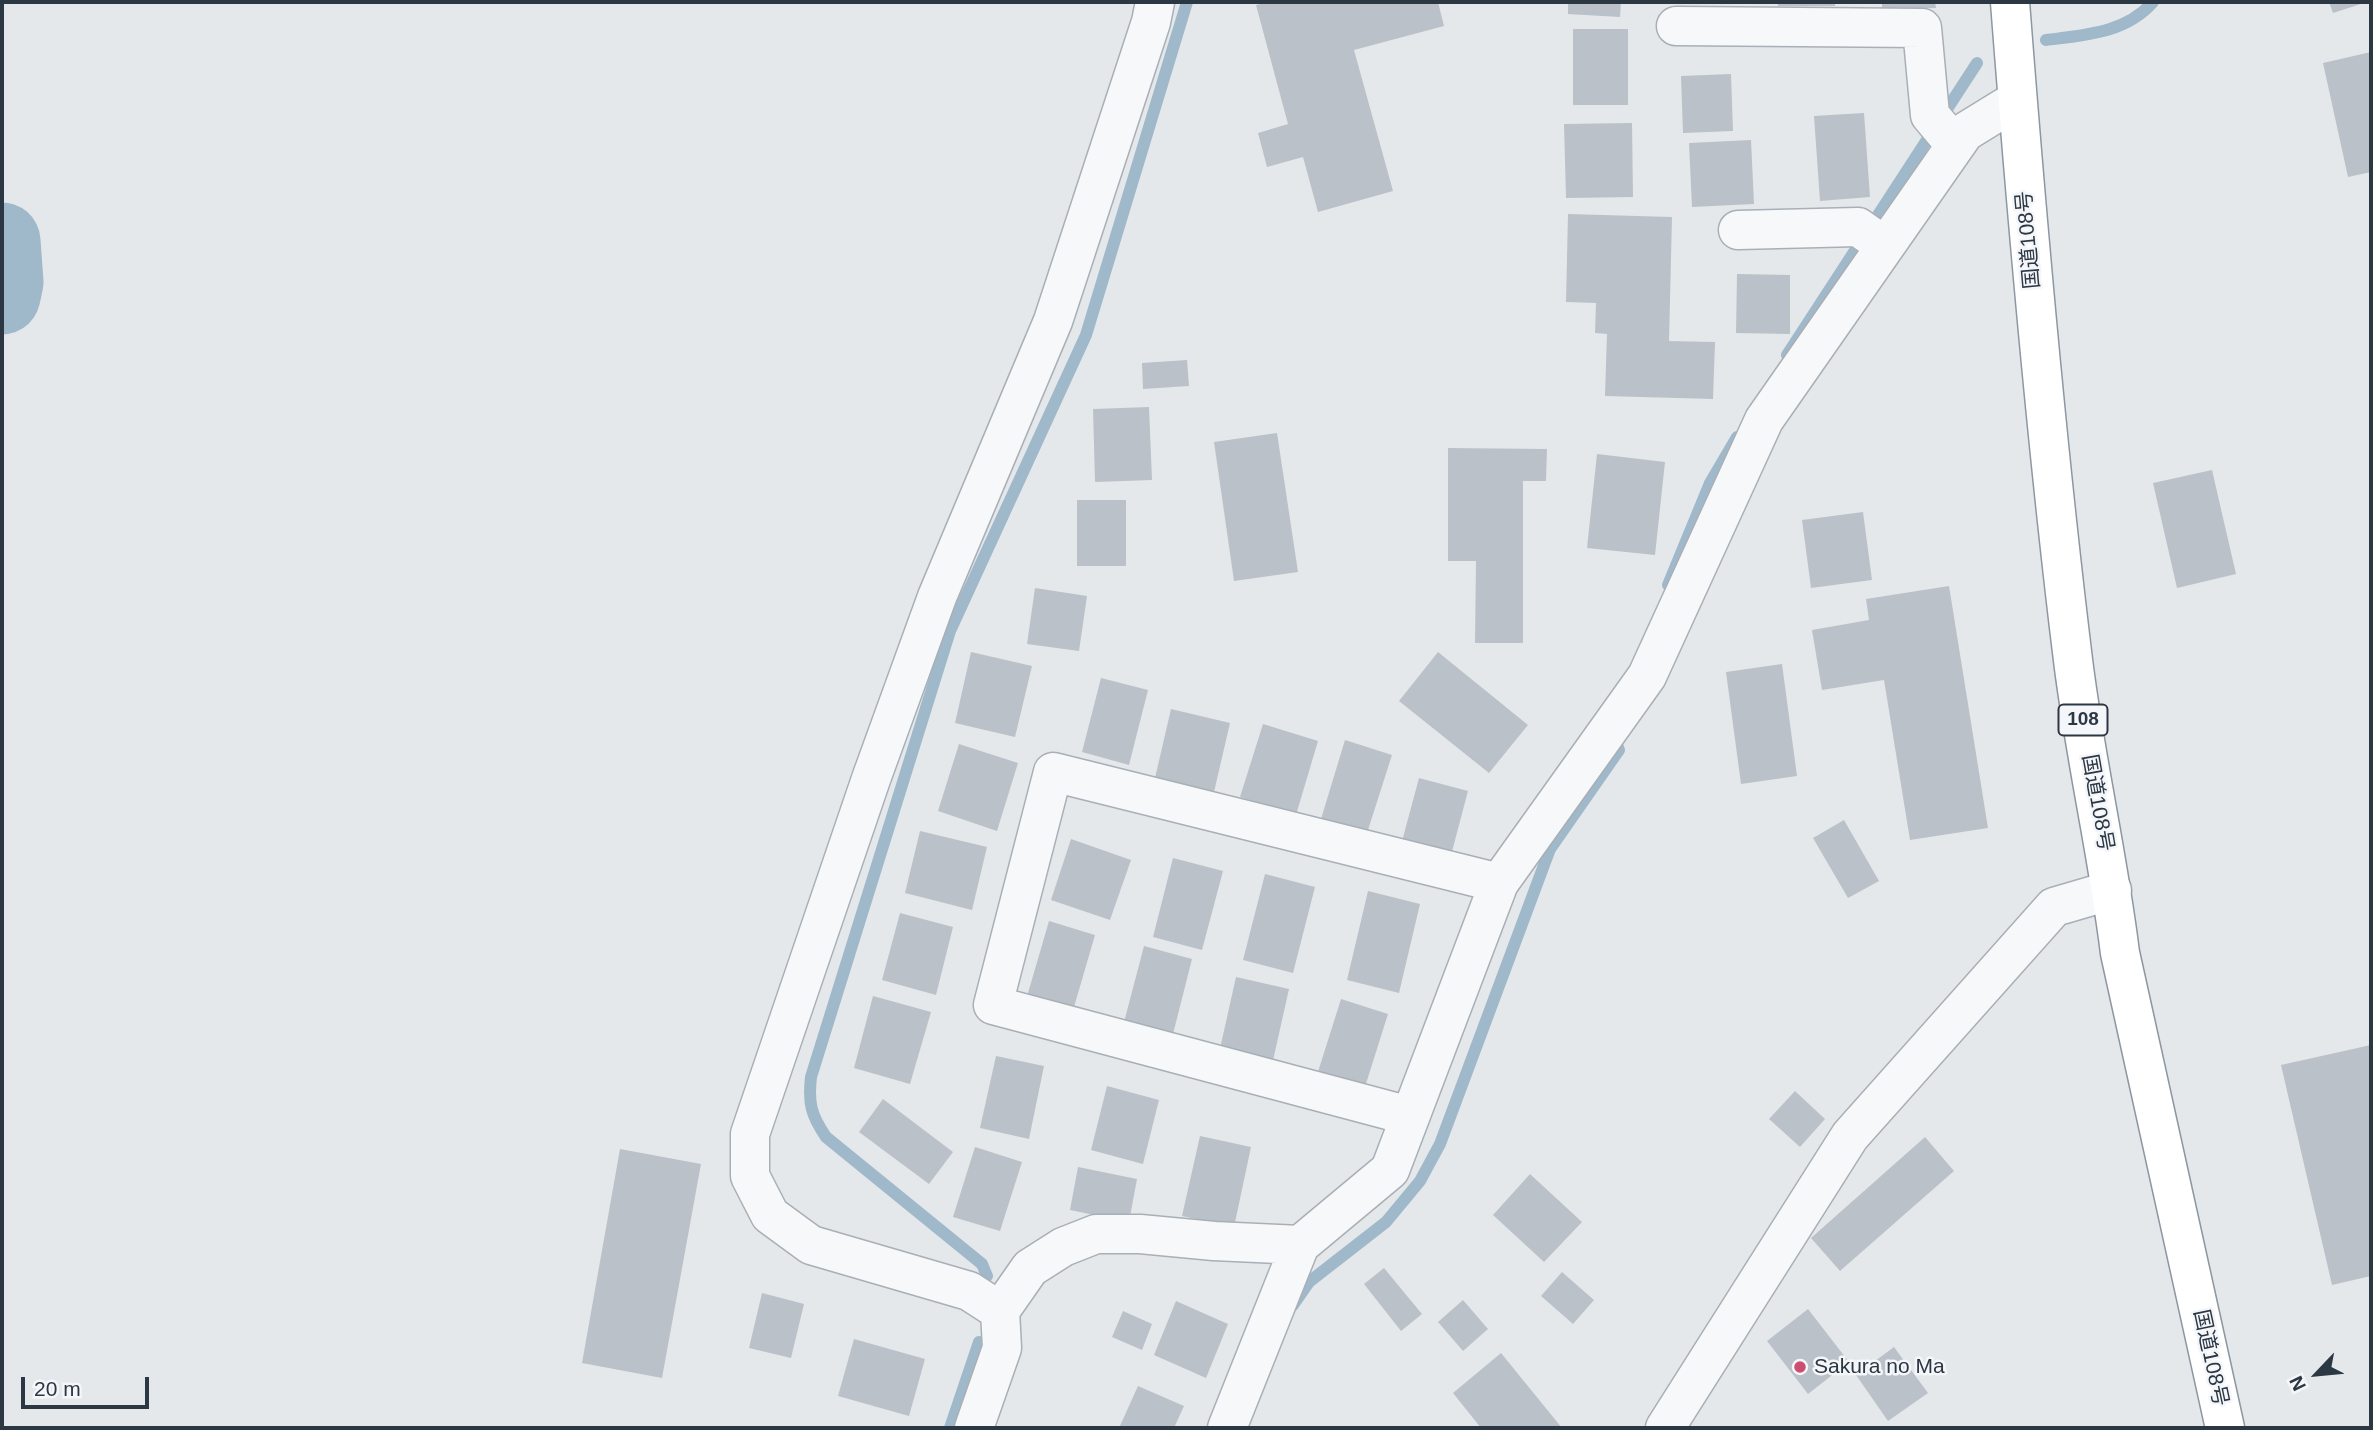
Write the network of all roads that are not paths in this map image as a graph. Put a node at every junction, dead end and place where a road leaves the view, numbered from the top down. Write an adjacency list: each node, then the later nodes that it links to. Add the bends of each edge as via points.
1 (1155, 2): 12 (street, via 1053,321 937,597 750,1134 750,1176 770,1215 811,1245 969,1291)
2 (2010, 2): 4 (highway, 国道108号 / 108)
3 (1676, 26): 5 (street, via 1922,28)
4 (2017, 100): 5 (street, via 1965,132); 9 (highway, 国道108号 / 108, via 2043,398 2074,664)
5 (1943, 131): 7 (street)
6 (1738, 230): 7 (street)
7 (1872, 237): 8 (street, via 1764,420 1647,676)
8 (1499, 883): 10 (street); 10 (street, via 1053,772 993,1005)
9 (2112, 890): 15 (street, via 2054,907 1850,1136); 16 (highway, 国道108号 / 108, via 2120,953)
10 (1410, 1116): 11 (street, via 1390,1170)
11 (1300, 1245): 12 (street, via 1096,1234 1063,1247 1030,1268); 14 (street)
12 (1000, 1311): 13 (street, via 1002,1348)
13 (974, 1428)
14 (1227, 1428)
15 (1665, 1428)
16 (2225, 1428)

